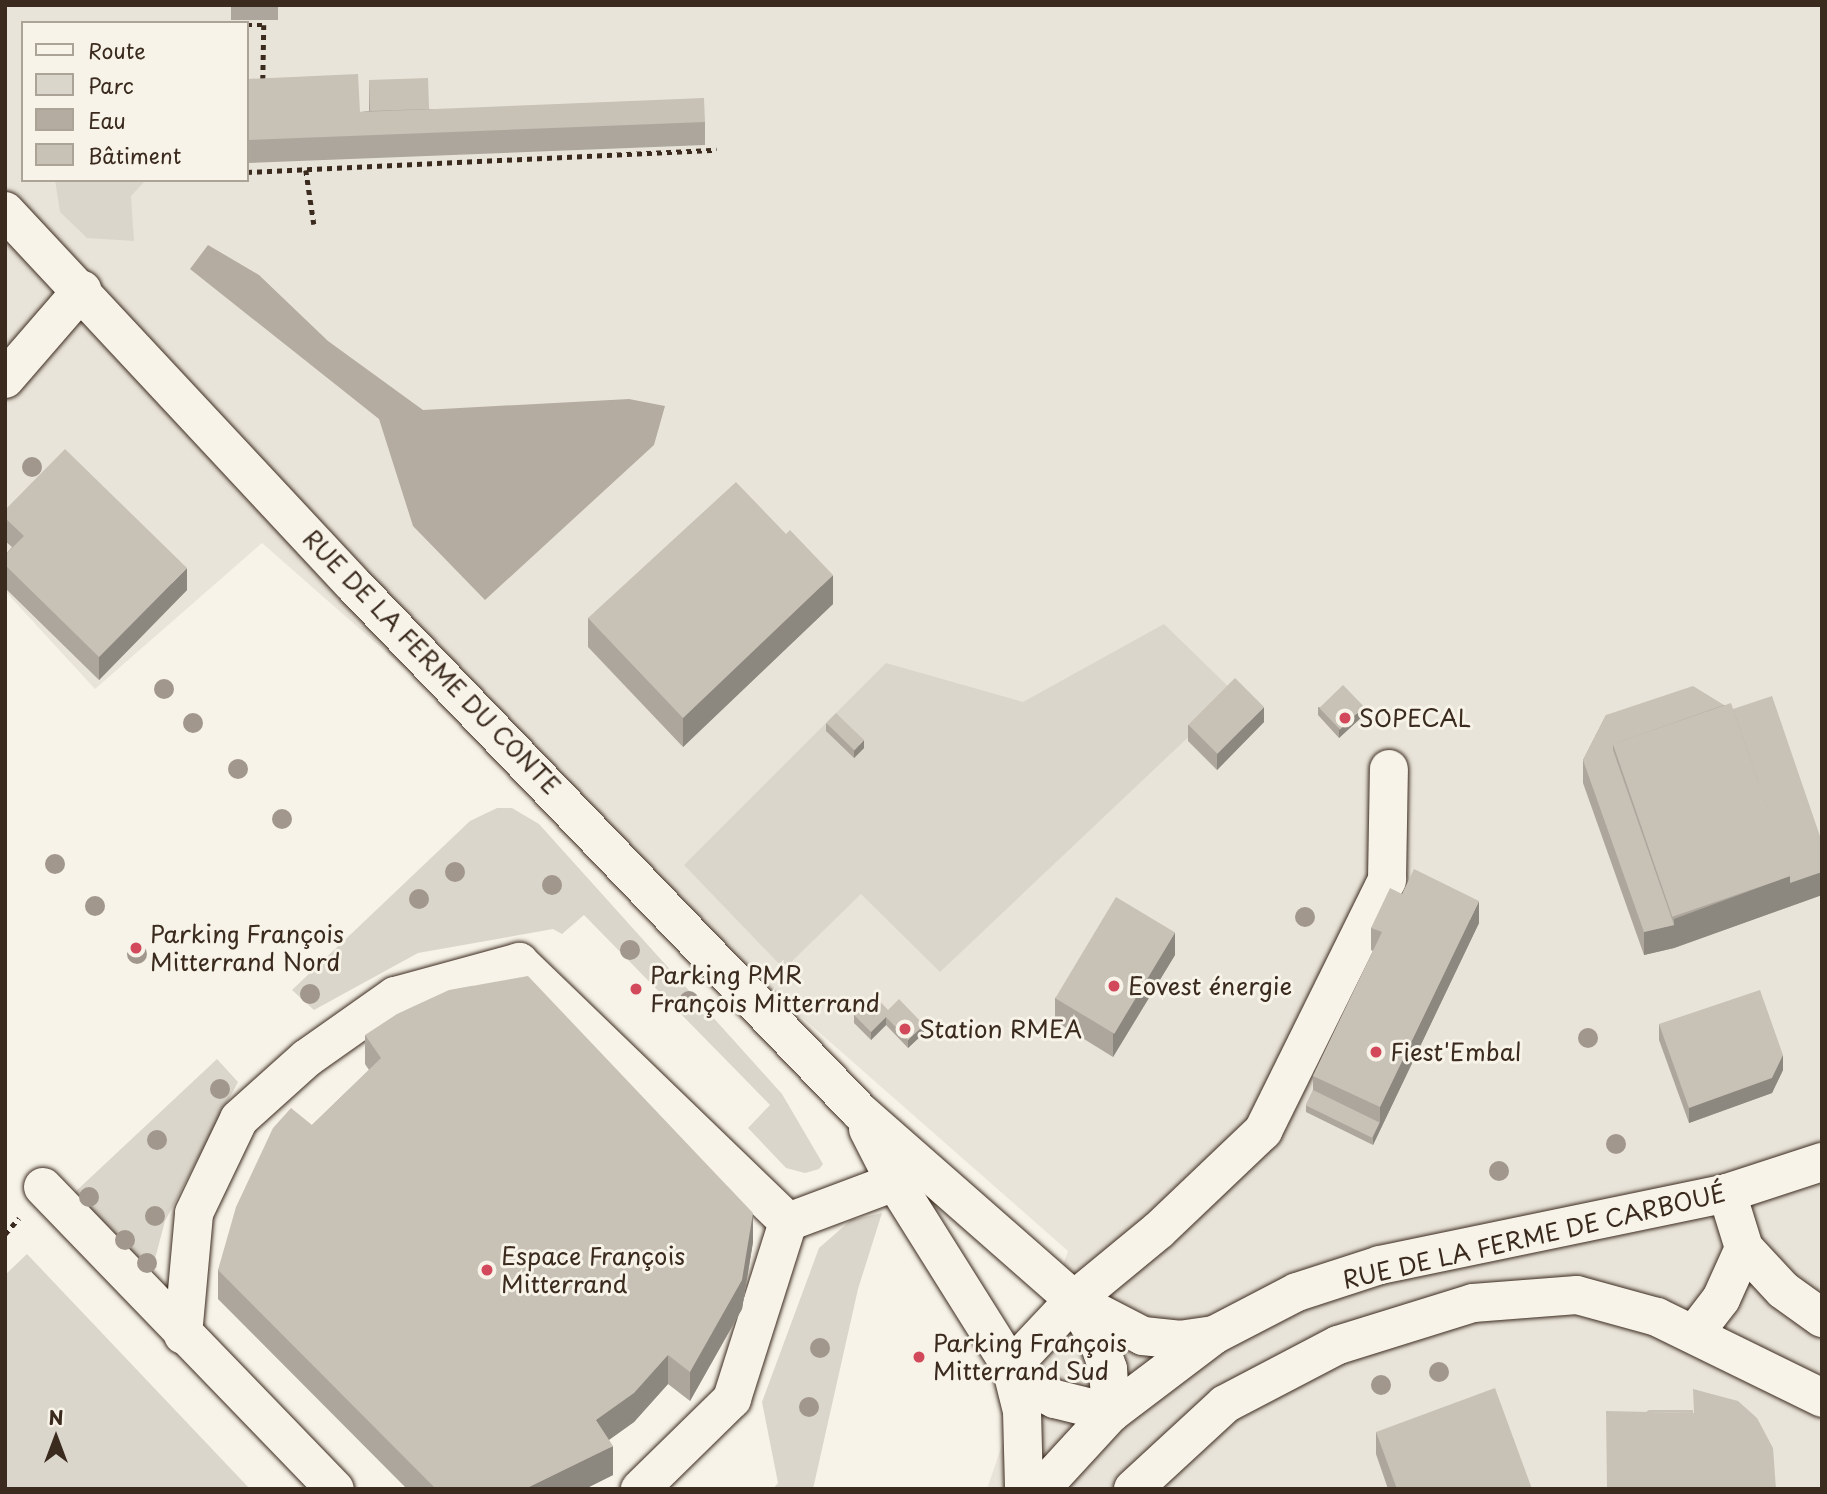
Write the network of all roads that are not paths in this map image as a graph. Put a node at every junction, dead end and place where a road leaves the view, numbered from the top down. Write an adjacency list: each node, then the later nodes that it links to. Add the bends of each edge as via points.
1 (5, 211): 2 (street, RUE DE LA FERME DU CONTE)
2 (82, 290): 3 (street); 5 (street, RUE DE LA FERME DU CONTE, via 352,583)
3 (5, 379)
4 (1389, 769): 12 (street, via 1387,880 1263,1131 1159,1230)
5 (860, 1112): 7 (street, RUE DE LA FERME DU CONTE); 12 (street, RUE DE LA FERME DU CONTE)
6 (1822, 1162): 9 (street, RUE DE LA FERME DE CARBOUÉ)
7 (895, 1182): 10 (street); 17 (street, RUE DE LA FERME DU CONTE)
8 (43, 1187): 15 (street)
9 (1727, 1193): 11 (street); 16 (street, RUE DE LA FERME DE CARBOUÉ, via 1380,1265 1297,1292)
10 (788, 1222): 15 (street, via 519,962 394,996 307,1058 239,1119 194,1213); 21 (street, via 732,1399)
11 (1744, 1248): 13 (street, via 1783,1290); 14 (street, via 1721,1299)
12 (1074, 1300): 16 (street, RUE DE LA FERME DU CONTE, via 1143,1336 1179,1340); 17 (street); 19 (street, RUE DE LA FERME DU CONTE, via 1101,1350)
13 (1822, 1318)
14 (1694, 1334): 18 (street); 24 (street, via 1657,1317 1577,1295 1474,1303 1338,1345 1225,1404)
15 (183, 1335): 20 (street)
16 (1213, 1335): 19 (street, RUE DE LA FERME DE CARBOUÉ)
17 (1010, 1367): 19 (street, RUE DE LA FERME DU CONTE, via 1032,1387 1055,1399); 22 (street, RUE DE LA FERME DU CONTE, via 1022,1411)
18 (1822, 1398)
19 (1111, 1413): 23 (street)
20 (335, 1489)
21 (640, 1489)
22 (1024, 1489)
23 (1041, 1489)
24 (1133, 1489)

